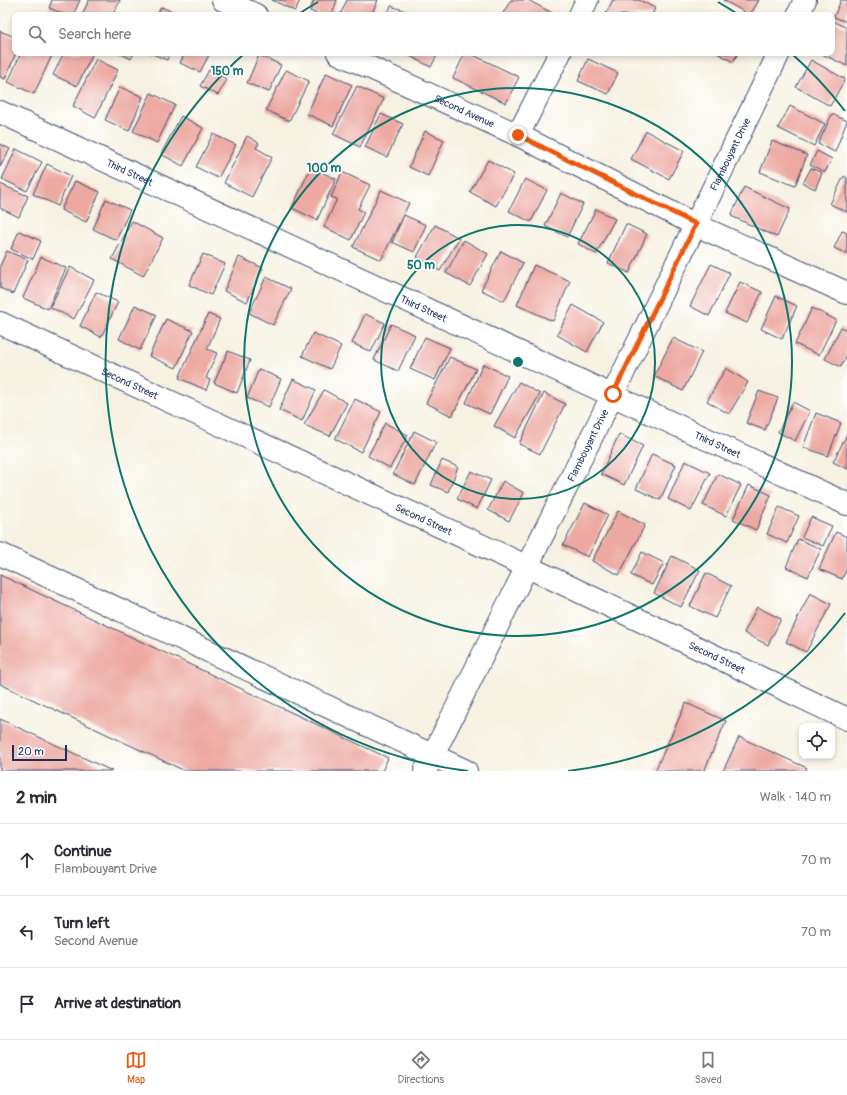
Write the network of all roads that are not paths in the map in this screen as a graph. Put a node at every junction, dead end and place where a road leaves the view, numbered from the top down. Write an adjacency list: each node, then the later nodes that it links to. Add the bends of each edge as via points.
1 (223, 0): 4 (street)
2 (587, 0): 5 (street)
3 (805, 0): 6 (street)
4 (249, 12)
5 (581, 12)
6 (799, 12)
7 (345, 56): 11 (street, Second Avenue)
8 (558, 56): 11 (street)
9 (778, 56): 12 (street, Flambouyant Drive)
10 (0, 112): 15 (street, Third Street)
11 (518, 135): 12 (street, Second Avenue)
12 (696, 224): 13 (street, Second Avenue); 15 (street, Flambouyant Drive)
13 (847, 293)
14 (0, 323): 18 (street, Second Street)
15 (613, 394): 16 (street, Third Street); 18 (street, Flambouyant Drive)
16 (847, 504)
17 (0, 554): 20 (street)
18 (528, 567): 19 (street, Second Street); 20 (street, Flambouyant Drive)
19 (847, 719)
20 (429, 763): 21 (street)
21 (466, 771)

